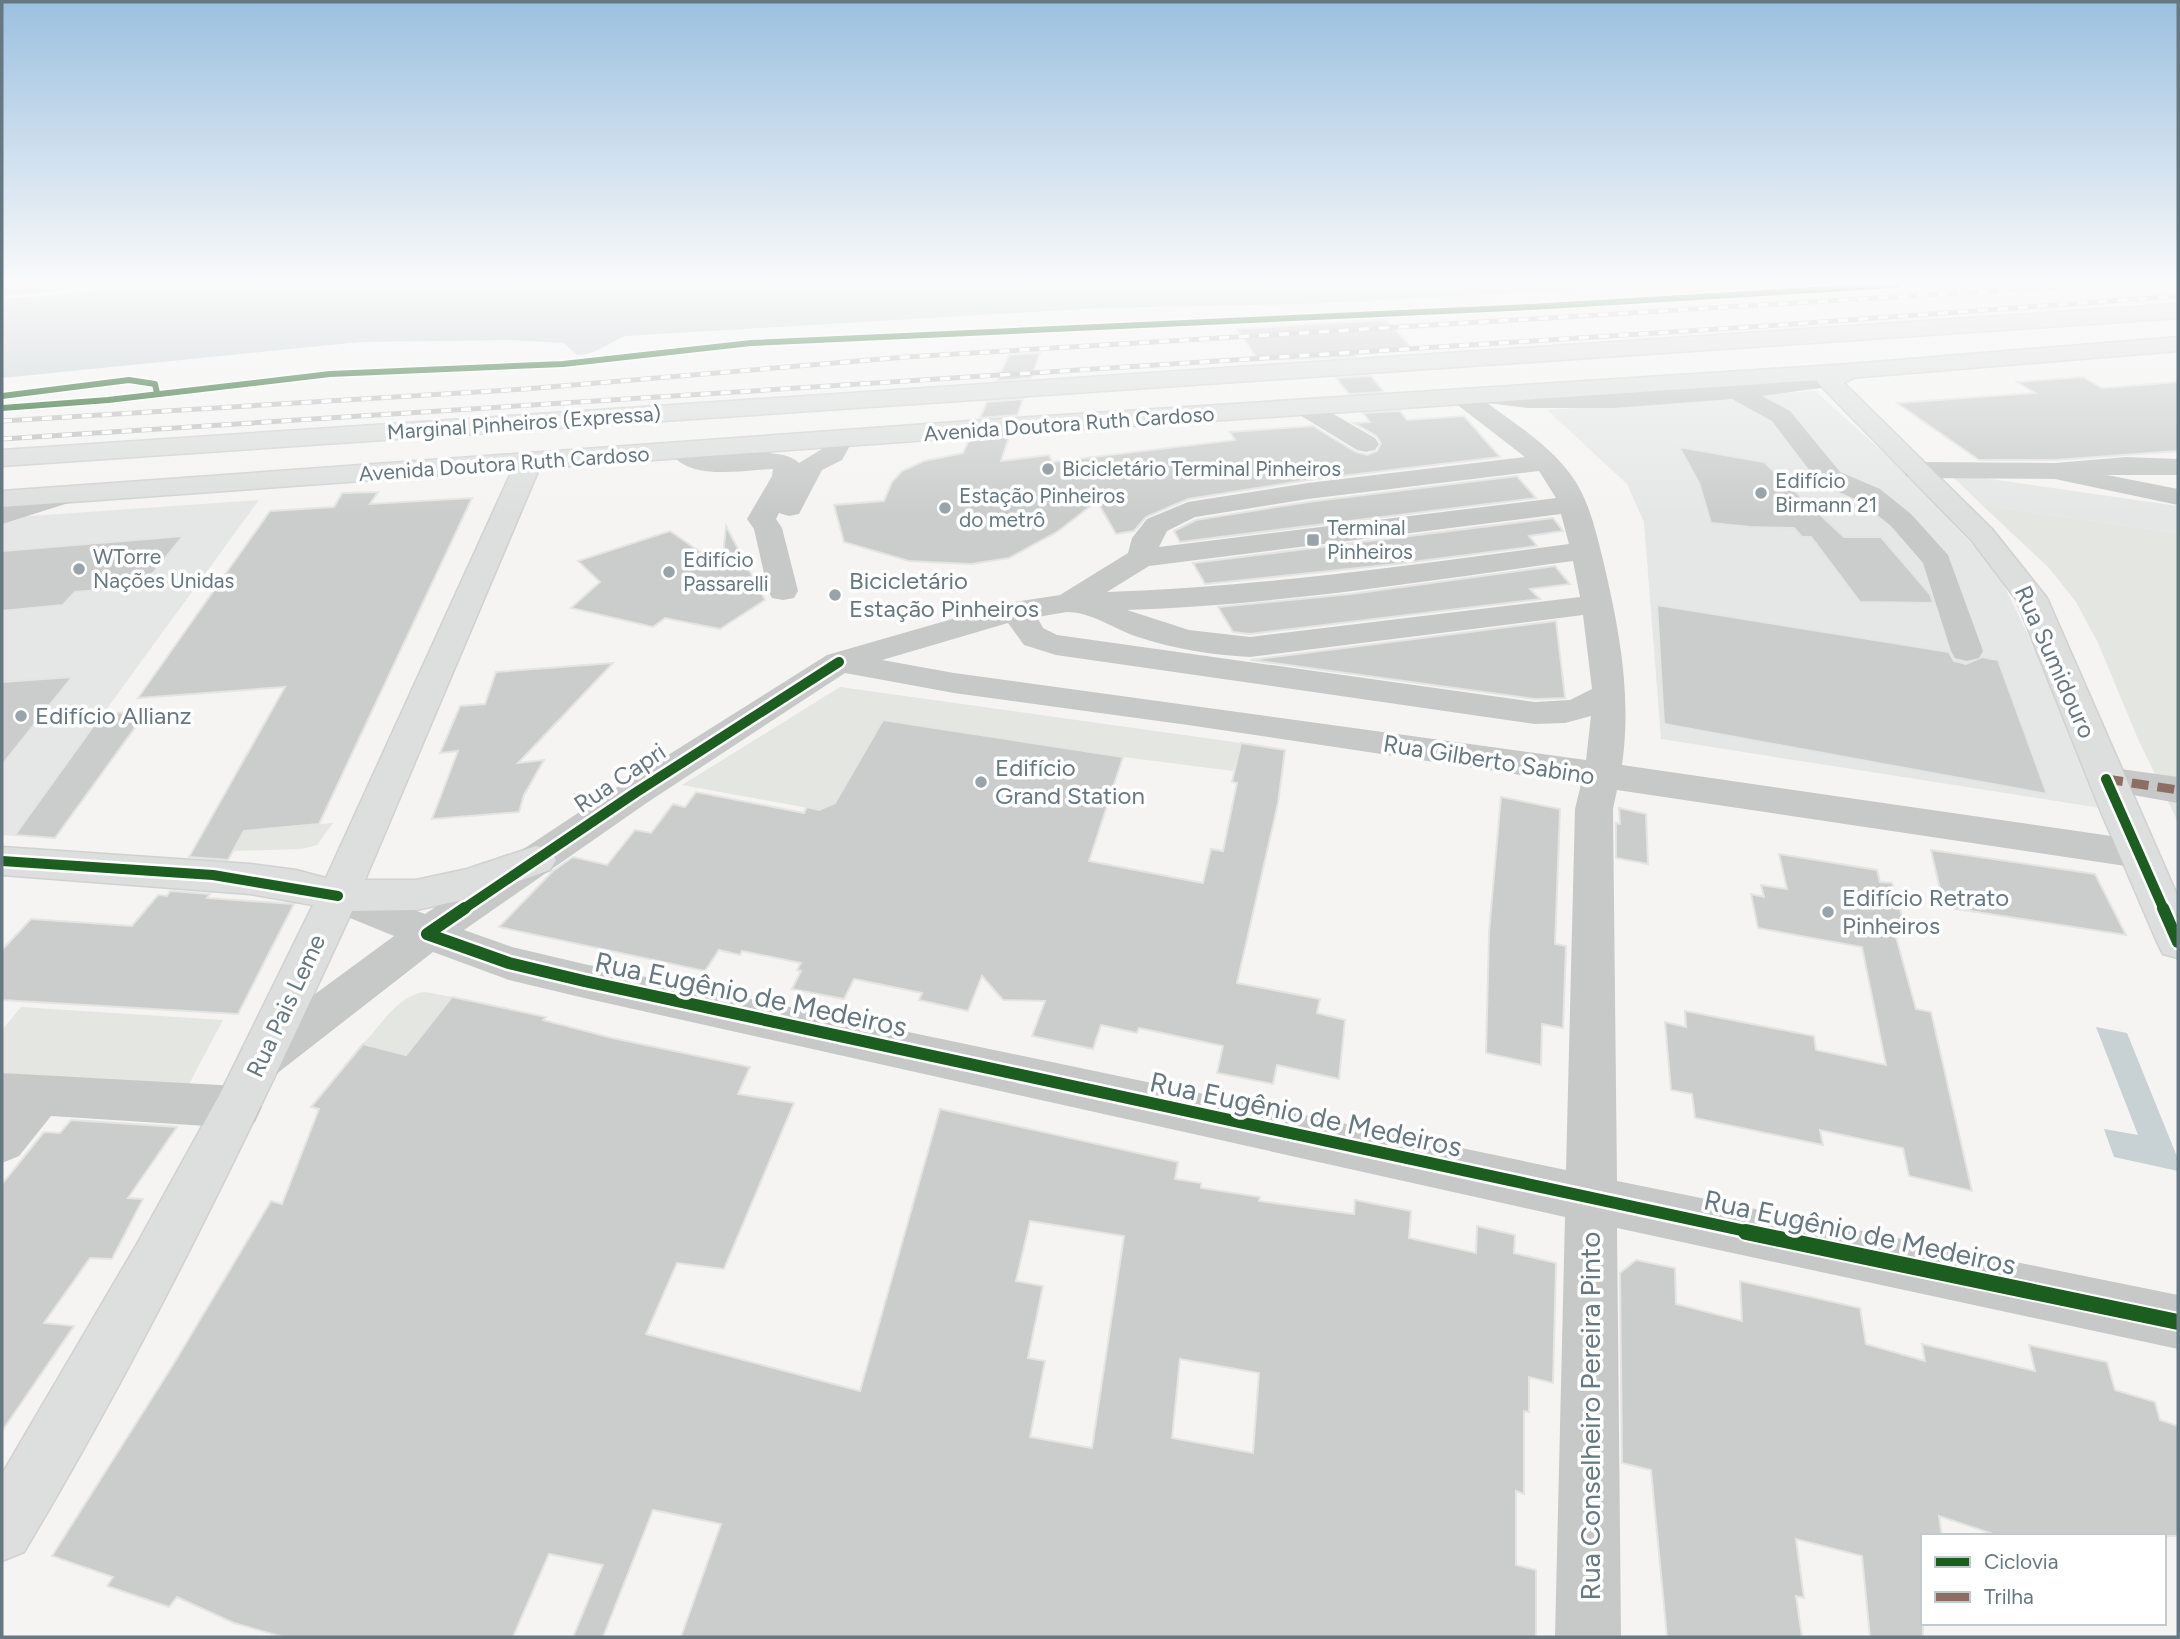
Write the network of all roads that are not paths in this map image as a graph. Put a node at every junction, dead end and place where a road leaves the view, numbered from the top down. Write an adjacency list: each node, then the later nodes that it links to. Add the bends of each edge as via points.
1 (1431, 361): 13 (main road, Marginal Pinheiros (Expressa))
2 (1993, 361): 3 (main road, Avenida Doutora Ruth Cardoso)
3 (1839, 376): 4 (street); 6 (main road, Avenida Doutora Ruth Cardoso); 16 (main road, Rua Sumidouro)
4 (1780, 386): 5 (street); 20 (street, via 1866,474)
5 (1736, 391): 8 (street, via 1577,402); 20 (street, via 1781,416 1830,478)
6 (1476, 397): 7 (main road, Avenida Doutora Ruth Cardoso); 8 (street, Rua Conselheiro Pereira Pinto); 8 (street)
7 (1307, 408): 9 (main road, Avenida Doutora Ruth Cardoso); 11 (street)
8 (1547, 433): 23 (street, Rua Conselheiro Pereira Pinto); 27 (street, via 1308,491 1188,510 1157,525)
9 (914, 434): 10 (main road, Avenida Doutora Ruth Cardoso); 18 (main road, via 894,429 777,431)
10 (840, 440): 12 (main road, Avenida Doutora Ruth Cardoso); 25 (street, via 833,454 811,465 782,520)
11 (1366, 444)
12 (682, 451): 14 (main road, Avenida Doutora Ruth Cardoso); 25 (street, via 700,463 785,462 786,476 761,519)
13 (2, 458)
14 (530, 462): 19 (main road, Avenida Doutora Ruth Cardoso); 41 (main road, Rua Pais Leme)
15 (2178, 467): 17 (street, via 2126,465)
16 (1916, 470): 17 (street); 36 (main road, Rua Sumidouro, via 1998,552 2031,598)
17 (2055, 471): 21 (street)
18 (2, 480)
19 (68, 494): 22 (main road, Avenida Doutora Ruth Cardoso); 24 (street)
20 (1870, 495): 32 (street, via 1901,520 1937,561)
21 (2178, 497)
22 (2, 499)
23 (1572, 504): 26 (street, Rua Conselheiro Pereira Pinto); 27 (street)
24 (2, 516)
25 (768, 528): 28 (street)
26 (1584, 551): 29 (street, Rua Capri, via 1365,580 1176,599); 30 (street, Rua Conselheiro Pereira Pinto)
27 (1141, 558): 29 (street)
28 (783, 591)
29 (1078, 603): 30 (street, via 1158,635 1250,647); 31 (street, Rua Capri)
30 (1596, 604): 34 (street, Rua Conselheiro Pereira Pinto)
31 (1019, 610): 33 (street, Rua Capri); 34 (street, via 1038,641 1056,645 1535,713 1580,710)
32 (1967, 651)
33 (839, 662): 35 (street, Rua Gilberto Sabino); 39 (street, Rua Capri)
34 (1609, 693): 35 (street, Rua Conselheiro Pereira Pinto)
35 (1601, 776): 38 (street, Rua Gilberto Sabino); 47 (street, Rua Conselheiro Pereira Pinto, via 1594,808)
36 (2106, 779): 37 (street); 38 (main road, Rua Sumidouro)
37 (2178, 790)
38 (2139, 854): 43 (main road, Rua Sumidouro)
39 (536, 860): 41 (main road, via 472,883 416,895); 42 (street, Rua Capri)
40 (2, 861): 41 (main road, Rua Eugênio de Medeiros, via 250,879)
41 (338, 895): 42 (street, Rua Eugênio de Medeiros); 44 (main road, Rua Pais Leme)
42 (427, 934): 44 (street, Rua Capri); 47 (street, Rua Eugênio de Medeiros, via 509,963 584,981)
43 (2178, 942)
44 (249, 1084): 45 (street); 49 (main road, Rua Pais Leme, via 156,1262)
45 (20, 1094): 46 (street)
46 (2, 1141)
47 (1591, 1199): 48 (street, Rua Eugênio de Medeiros); 50 (street, Rua Conselheiro Pereira Pinto)
48 (2178, 1322)
49 (2, 1530)
50 (1588, 1637)

